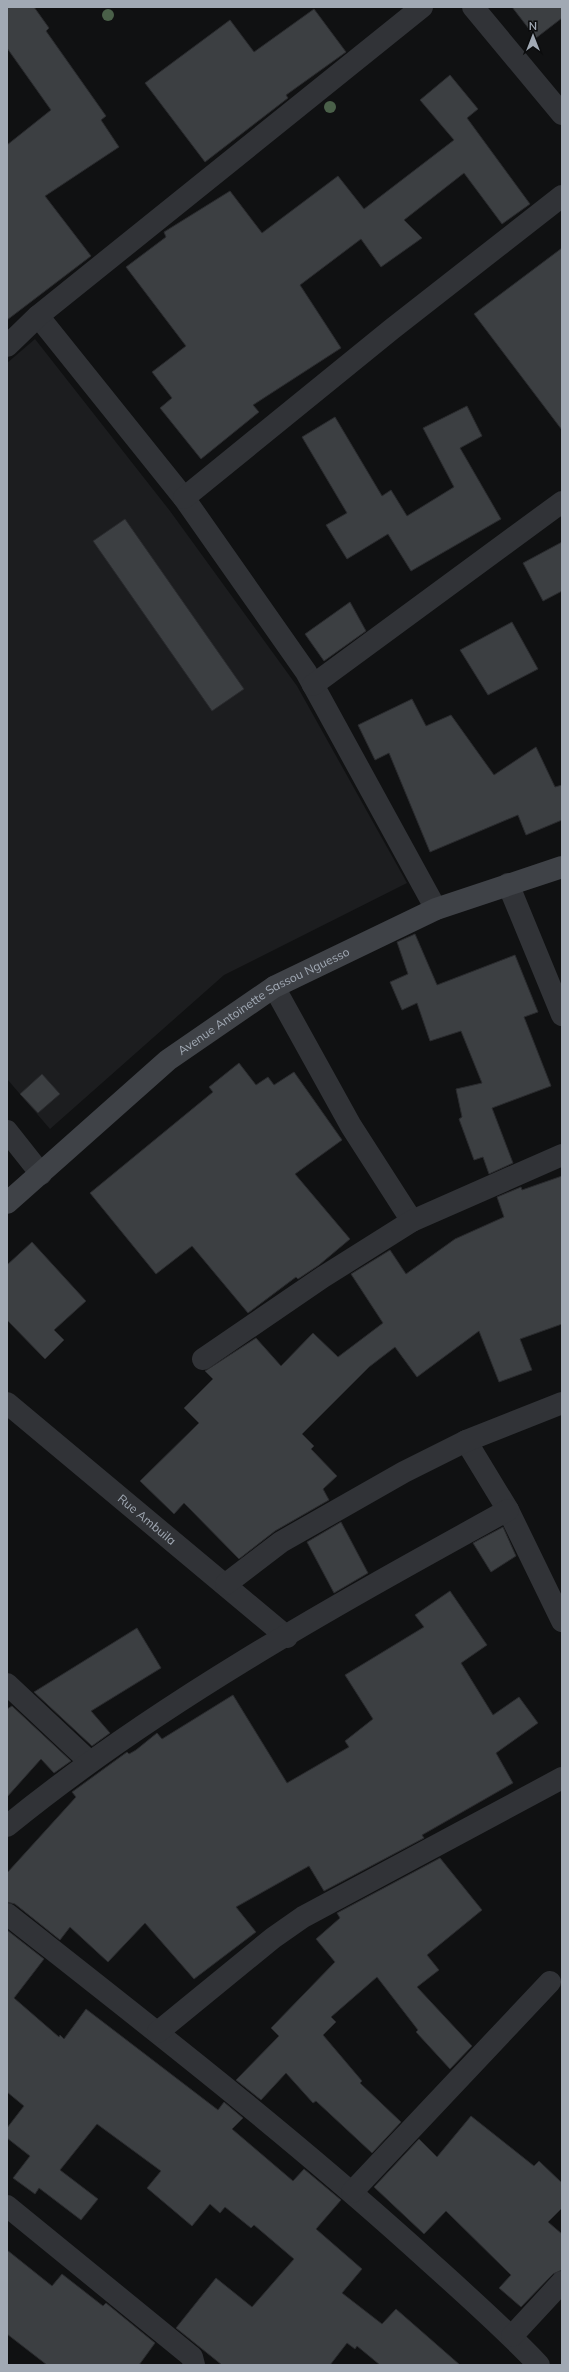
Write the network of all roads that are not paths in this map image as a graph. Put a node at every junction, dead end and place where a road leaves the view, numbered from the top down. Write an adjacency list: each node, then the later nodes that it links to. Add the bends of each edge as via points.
1 (473, 7): 3 (street)
2 (411, 10): 5 (street)
3 (562, 114)
4 (562, 196): 7 (street, via 392,329)
5 (38, 316): 6 (street); 7 (street)
6 (7, 346)
7 (184, 498): 9 (street)
8 (562, 502): 9 (street)
9 (313, 685): 12 (street)
10 (562, 867): 11 (street, Avenue Antoinette Sassou Nguesso)
11 (508, 884): 12 (street, Avenue Antoinette Sassou Nguesso); 14 (street)
12 (436, 909): 13 (street, Avenue Antoinette Sassou Nguesso)
13 (274, 987): 17 (street, Avenue Antoinette Sassou Nguesso, via 168,1060); 19 (street, via 351,1126)
14 (562, 1015)
15 (7, 1131): 17 (street)
16 (562, 1156): 19 (street)
17 (41, 1174): 18 (street, Avenue Antoinette Sassou Nguesso)
18 (7, 1203)
19 (412, 1221): 20 (street, via 323,1277)
20 (203, 1359)
21 (7, 1403): 25 (street, Rue Ambuila)
22 (562, 1403): 23 (street)
23 (466, 1441): 24 (street); 25 (street, via 404,1472 281,1542)
24 (508, 1510): 26 (street); 27 (street, via 344,1601)
25 (226, 1584): 27 (street, Rue Ambuila)
26 (562, 1621)
27 (287, 1637): 29 (street, via 145,1724)
28 (7, 1684): 29 (street)
29 (90, 1762): 31 (street)
30 (562, 1778): 34 (street, via 303,1917 273,1938)
31 (7, 1826)
32 (7, 1914): 34 (street)
33 (550, 1982): 35 (street)
34 (158, 2032): 35 (street)
35 (352, 2192): 38 (street)
36 (7, 2206): 39 (street, via 192,2357)
37 (562, 2282): 38 (street)
38 (512, 2336): 40 (street)
39 (194, 2365)
40 (539, 2365)

